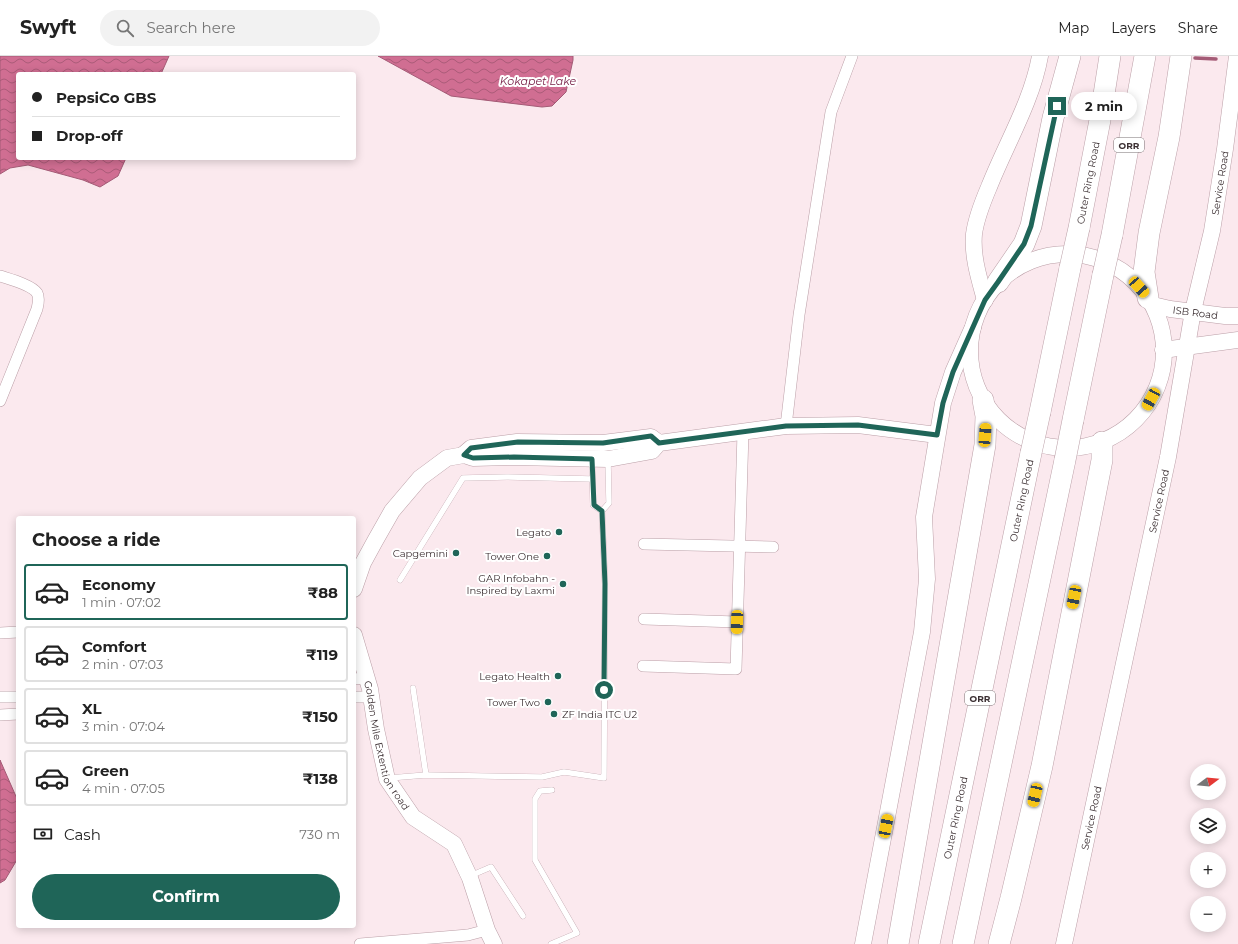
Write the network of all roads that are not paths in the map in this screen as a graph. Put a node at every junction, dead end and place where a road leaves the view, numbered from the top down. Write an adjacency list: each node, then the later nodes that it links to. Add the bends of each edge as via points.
1 (852, 56): 20 (street, via 831,112 799,315)
2 (1040, 56): 10 (main road, via 1026,104 999,161 974,232 974,256)
3 (1070, 56): 9 (highway, via 1053,118 1031,226 1024,244)
4 (1110, 56): 59 (highway, Outer Ring Road / ORR, bridge, via 1100,120 1070,268)
5 (1145, 56): 60 (highway, ORR, bridge, via 1112,235)
6 (1181, 56): 11 (highway, via 1144,272)
7 (1237, 56): 12 (main road, Service Road, via 1212,231)
8 (0, 276): 19 (street, via 32,288 39,301)
9 (998, 282): 10 (main road); 11 (main road, via 1022,265 1048,256 1077,254 1105,261 1129,276)
10 (985, 300): 14 (main road)
11 (1150, 302): 12 (main road, ISB Road, via 1170,309); 17 (main road, via 1162,332)
12 (1193, 312): 13 (main road, ISB Road); 16 (main road, Service Road)
13 (1238, 316)
14 (973, 327): 18 (main road, via 970,352 974,377); 22 (main road, via 953,372 943,403)
15 (1238, 340): 16 (main road)
16 (1187, 347): 17 (main road); 62 (main road, Service Road, via 1168,457)
17 (1163, 350): 23 (main road, via 1164,359 1158,386 1144,411 1125,429)
18 (983, 400): 23 (main road, via 1000,421 1022,438 1048,447 1062,448 1076,448); 58 (highway, via 986,416 985,445)
19 (0, 401)
20 (786, 426): 21 (main road); 22 (main road, via 858,425)
21 (743, 432): 24 (main road); 31 (street)
22 (937, 435): 57 (main road, via 924,517 927,579 922,632)
23 (1102, 442): 61 (highway, via 1102,460 1042,766)
24 (659, 443): 25 (main road, via 651,436 603,443 518,442 471,448); 27 (main road, via 652,451)
25 (464, 455): 26 (main road, via 473,458); 34 (main road, via 447,458 420,478 392,512 363,564)
26 (592, 459): 27 (main road); 28 (lane)
27 (608, 459): 29 (lane, via 609,503)
28 (592, 479): 29 (lane, via 594,505); 33 (lane, via 463,478)
29 (602, 511): 49 (lane, via 605,584 604,778 564,772 542,777)
30 (644, 544): 31 (street)
31 (740, 547): 32 (street); 36 (street)
32 (773, 547)
33 (400, 580)
34 (356, 583)
35 (644, 619): 36 (street)
36 (737, 622): 40 (street, via 736,669)
37 (16, 632): 38 (street)
38 (0, 633)
39 (356, 650): 41 (main road, Golden Mile Extention road)
40 (643, 666)
41 (360, 679): 45 (main road, Golden Mile Extention road)
42 (413, 688): 49 (lane)
43 (2, 697): 44 (street)
44 (16, 697)
45 (371, 697): 46 (street); 50 (main road, Golden Mile Extention road)
46 (356, 698)
47 (0, 714): 48 (street)
48 (16, 714)
49 (426, 775): 50 (lane)
50 (387, 779): 52 (main road, Golden Mile Extention road, via 413,817 454,844)
51 (552, 790): 56 (lane, via 540,791 535,799 535,860 577,933)
52 (470, 876): 53 (lane, via 491,867); 54 (main road, Golden Mile Extention road)
53 (523, 916)
54 (490, 937): 55 (street, via 468,935)
55 (360, 944)
56 (551, 944)
57 (863, 944)
58 (898, 944)
59 (928, 944)
60 (963, 944)
61 (999, 944)
62 (1064, 944)

